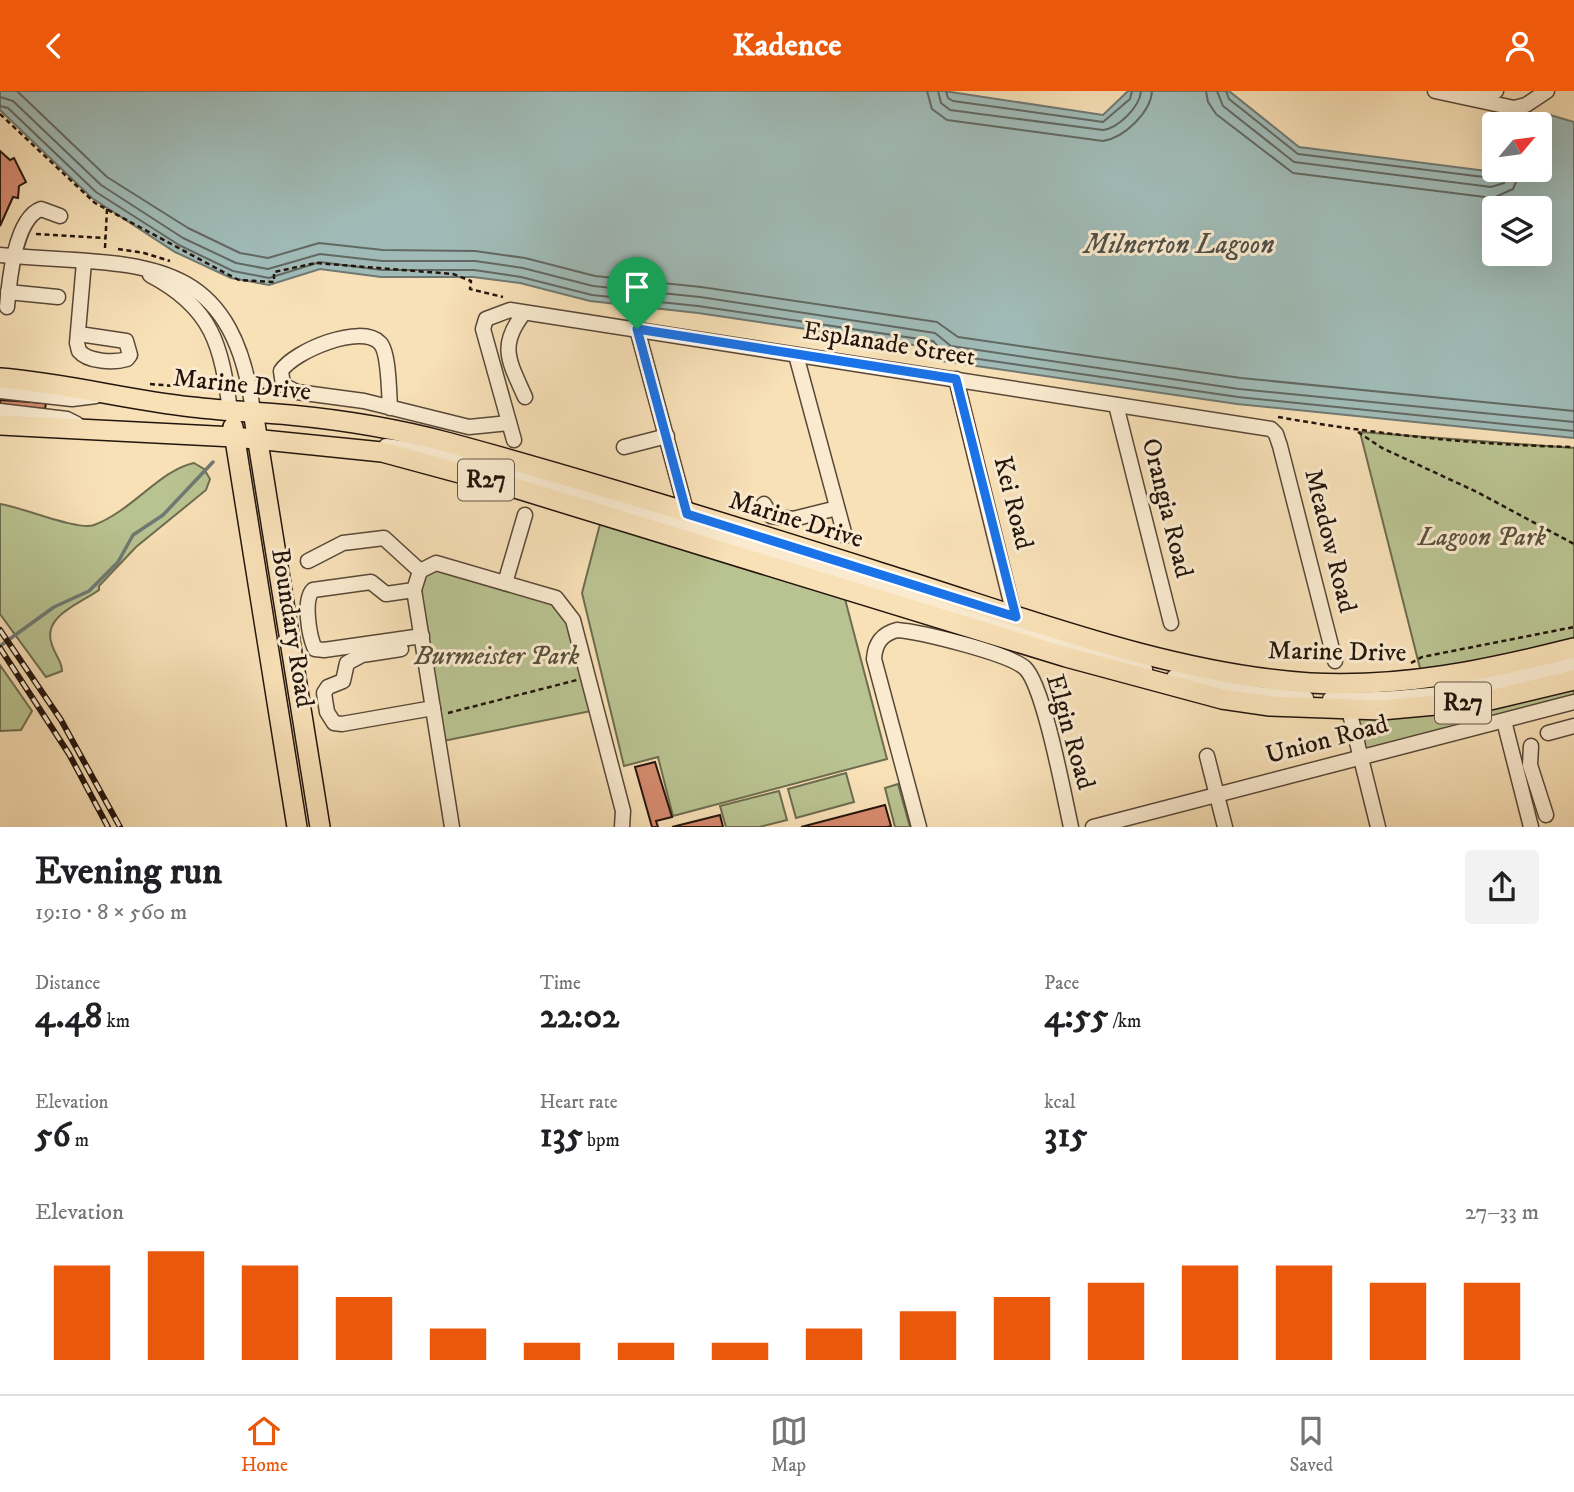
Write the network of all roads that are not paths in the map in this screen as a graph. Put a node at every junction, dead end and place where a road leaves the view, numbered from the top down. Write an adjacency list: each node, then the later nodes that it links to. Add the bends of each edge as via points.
1 (1434, 91): 4 (street)
2 (1496, 91): 4 (street)
3 (1547, 91): 4 (street, via 1514,108)
4 (1465, 99)
5 (60, 216): 6 (street, via 47,208 36,210)
6 (7, 255): 7 (street); 9 (street, via 8,300)
7 (84, 262): 8 (street); 12 (street)
8 (137, 268): 21 (street, via 184,296 208,325 223,359); 23 (street, via 173,275 211,301 224,317 242,355)
9 (58, 297)
10 (524, 313): 11 (street, Esplanade Street); 18 (street, via 512,328 507,347); 24 (street, Esplanade Street, via 510,310 492,315 483,324)
11 (637, 329): 13 (street, Esplanade Street); 28 (street)
12 (78, 342)
13 (796, 355): 15 (street, Esplanade Street); 34 (street)
14 (0, 378): 17 (main road, Marine Drive / R27, via 71,385)
15 (956, 379): 19 (street, Esplanade Street); 43 (street, Kei Road)
16 (0, 391): 17 (street, via 72,399)
17 (103, 395): 21 (main road, Marine Drive / R27)
18 (525, 397)
19 (1116, 405): 27 (street, Esplanade Street, via 1271,429); 42 (street, Orangia Road)
20 (390, 408): 20 (street, via 288,389 282,385 281,370 321,345 349,337 373,339 384,349); 24 (street, via 469,426)
21 (230, 410): 23 (main road, Marine Drive / R27); 29 (main road, Boundary Road)
22 (0, 411): 26 (street, via 67,419)
23 (253, 411): 30 (main road, Boundary Road); 35 (main road, Marine Drive / R27, via 419,436)
24 (509, 423): 31 (street)
25 (0, 425): 26 (main road, Marine Drive / R27)
26 (95, 431): 29 (main road, Marine Drive / R27)
27 (1276, 434): 47 (street, Meadow Road)
28 (667, 436): 32 (street); 35 (street)
29 (234, 437): 30 (main road, Marine Drive / R27); 63 (main road, Boundary Road)
30 (257, 439): 43 (main road, Marine Drive / R27, via 367,449); 64 (main road, Boundary Road)
31 (514, 440)
32 (624, 447)
33 (764, 504): 34 (street, via 771,516 786,519)
34 (837, 507): 37 (street)
35 (687, 514): 43 (main road, Marine Drive / R27)
36 (525, 515): 40 (street)
37 (845, 536)
38 (308, 561): 39 (street, via 344,543 384,538)
39 (420, 571): 40 (street, via 429,563 443,563); 41 (street)
40 (505, 583): 66 (street, via 556,598 573,620 623,811)
41 (414, 590): 44 (street); 44 (street, via 386,594 371,582 313,590 308,598 312,641 315,649 324,650)
42 (1171, 623)
43 (1015, 629): 48 (street, via 1167,676 1296,698 1458,693); 49 (main road, Marine Drive / R27, via 1224,672 1310,683); 53 (main road, Marine Drive / R27, via 1158,683 1222,699)
44 (422, 641): 54 (street); 54 (street, via 350,660 343,681 325,689 327,712 334,723 342,724)
45 (1574, 648): 49 (main road, Marine Drive / R27, via 1483,671)
46 (1574, 658): 49 (street, via 1471,681)
47 (1335, 661)
48 (1574, 669)
49 (1409, 674)
50 (1574, 680): 53 (main road, Marine Drive / R27, via 1490,700)
51 (1574, 702): 52 (street, Union Road)
52 (1556, 707): 55 (street, Union Road); 56 (street)
53 (1349, 710): 59 (street)
54 (433, 712): 65 (street)
55 (1504, 721): 59 (street, Union Road); 60 (street)
56 (1561, 729)
57 (1531, 746): 60 (street)
58 (1207, 756): 61 (street)
59 (1359, 757): 61 (street, Union Road); 71 (street)
60 (1523, 767): 62 (street); 72 (street)
61 (1216, 795): 69 (street, Union Road); 70 (street)
62 (1546, 815)
63 (297, 827)
64 (320, 827)
65 (452, 827)
66 (622, 827)
67 (919, 827): 68 (street, Elgin Road, via 874,659 876,644 897,630 996,655 1026,669 1037,690)
68 (1071, 827)
69 (1094, 827)
70 (1225, 827)
71 (1378, 827)
72 (1531, 827)

